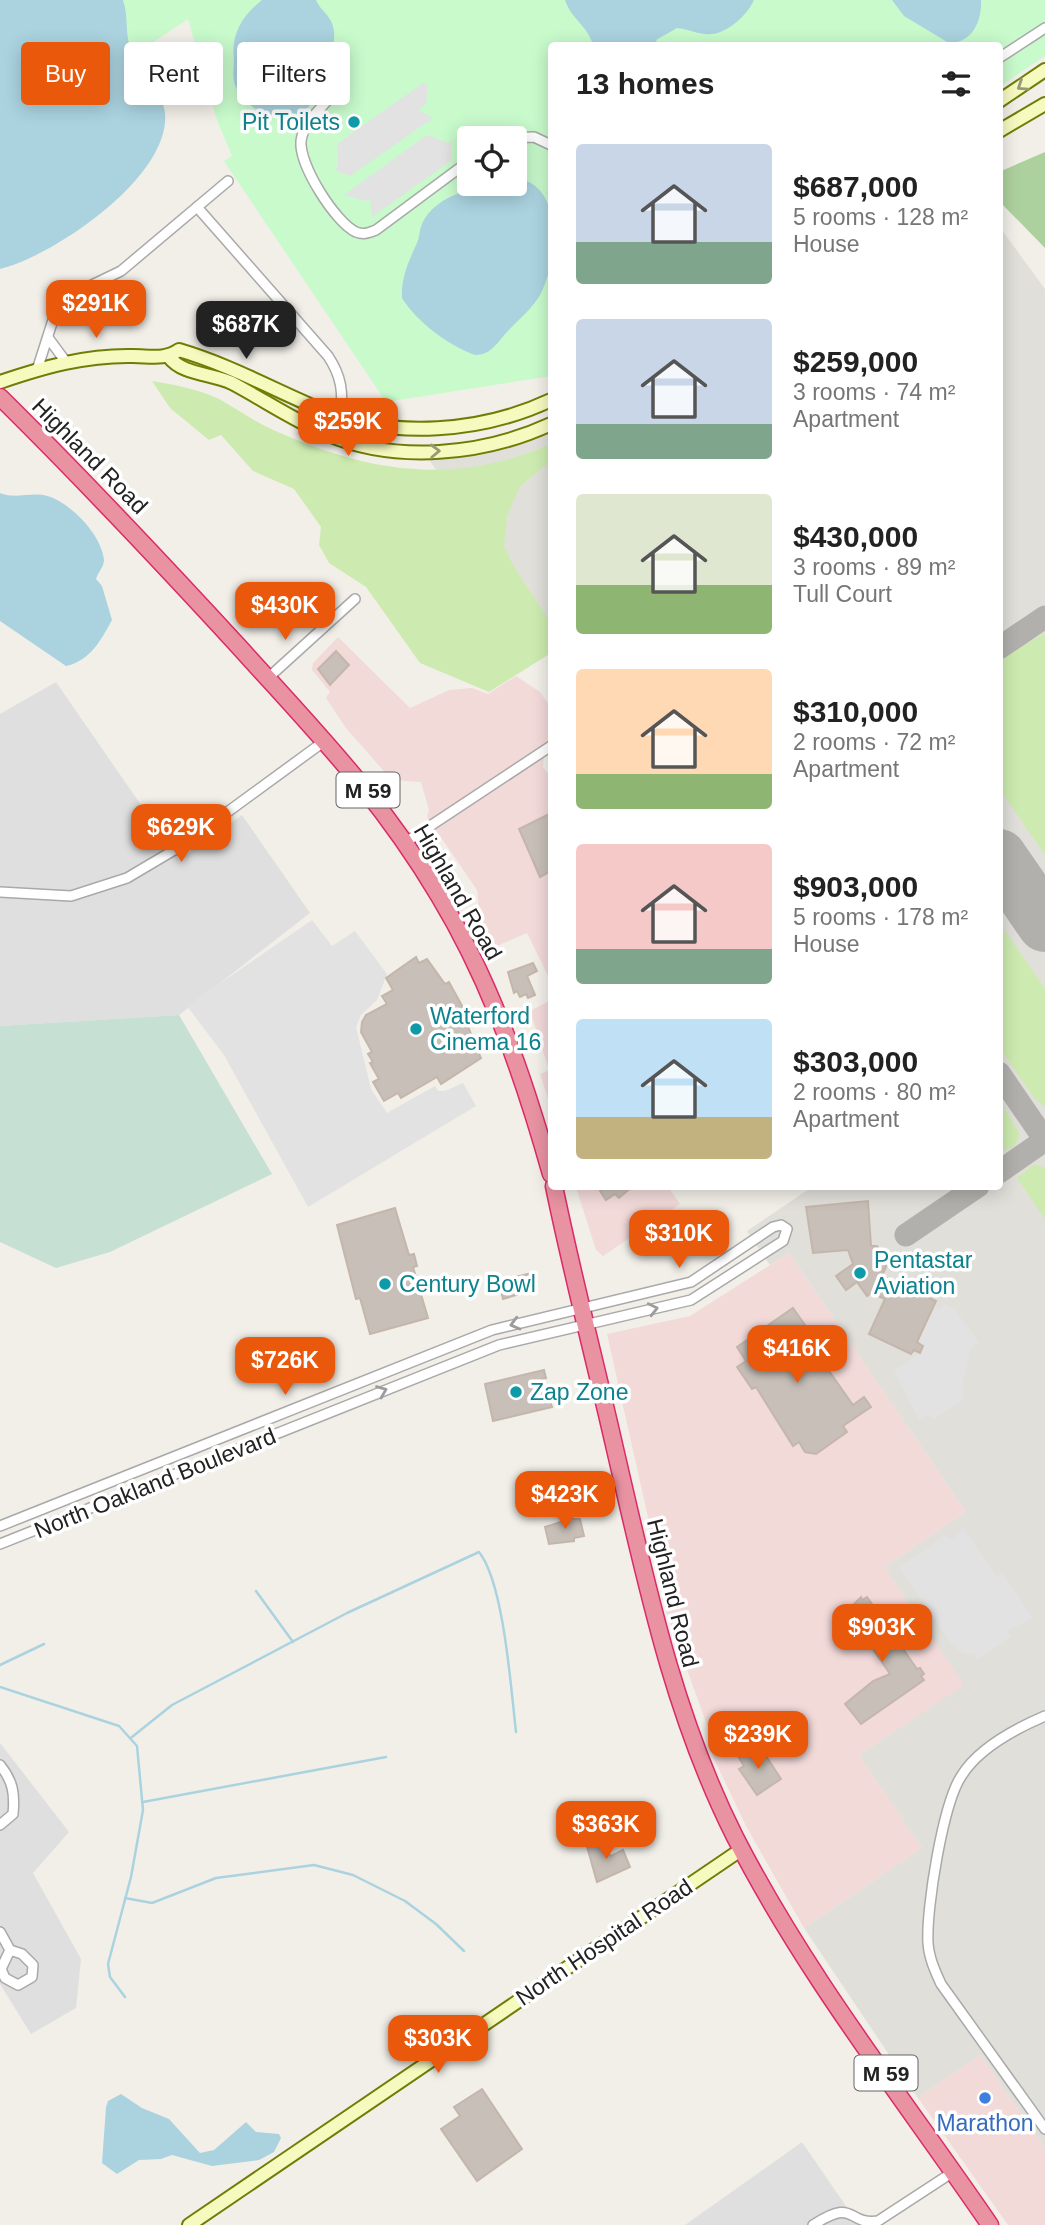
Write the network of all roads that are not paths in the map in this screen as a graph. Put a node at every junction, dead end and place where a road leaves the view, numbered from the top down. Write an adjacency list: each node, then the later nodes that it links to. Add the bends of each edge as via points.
1 (1045, 27): 2 (street)
2 (1003, 55)
3 (1045, 70): 4 (main road, one-way to 4)
4 (1003, 98)
5 (1045, 104): 7 (main road)
6 (324, 105): 10 (street, via 303,132 303,158 309,174 349,228 365,234 376,230)
7 (1003, 129)
8 (527, 137): 9 (street)
9 (548, 144)
10 (457, 171)
11 (228, 181): 12 (street)
12 (197, 207): 13 (street, via 121,271 60,301); 23 (street, via 328,356 340,374)
13 (49, 339): 15 (street); 16 (street)
14 (169, 357): 15 (main road, via 103,356); 17 (main road, via 177,367); 20 (main road, via 179,350 215,360)
15 (66, 362): 16 (main road)
16 (37, 370): 18 (main road)
17 (227, 381): 20 (main road, via 228,375 237,375); 21 (main road)
18 (0, 382)
19 (0, 397): 26 (highway, Highland Road / M 59, via 118,515)
20 (299, 399): 23 (main road)
21 (265, 401): 23 (main road, via 328,427 340,426); 24 (main road, one-way to 24, via 329,436 408,452 492,445)
22 (548, 402): 23 (main road, via 496,419 427,429)
23 (341, 417)
24 (548, 425)
25 (355, 599): 26 (street)
26 (268, 678): 27 (highway, Highland Road / M 59)
27 (327, 740): 29 (highway, Highland Road / M 59); 30 (street, via 181,846 127,878 71,896)
28 (548, 748): 29 (street)
29 (406, 842): 31 (highway, Highland Road / M 59, via 456,925 502,1023)
30 (0, 892)
31 (548, 1164)
32 (555, 1190): 33 (highway, Highland Road / M 59)
33 (581, 1307): 34 (highway, Highland Road / M 59); 34 (street, North Oakland Boulevard, one-way to 33, via 702,1296 783,1241 787,1228 773,1227 691,1282); 35 (street, North Oakland Boulevard, one-way to 35, via 492,1330)
34 (586, 1326): 36 (street, North Oakland Boulevard, one-way to 34, via 499,1345); 40 (highway, Highland Road / M 59, via 667,1667 700,1758)
35 (0, 1527)
36 (0, 1544)
37 (1045, 1716): 43 (street, via 994,1745 961,1775 945,1825 928,1934 941,1984)
38 (0, 1765): 39 (street, via 15,1795 13,1814)
39 (0, 1825)
40 (742, 1849): 44 (highway, Highland Road / M 59, via 789,1931); 45 (main road, North Hospital Road)
41 (0, 1932): 42 (street)
42 (10, 1950)
43 (1045, 2129)
44 (953, 2172): 46 (street, via 878,2221 834,2211); 47 (highway, Highland Road / M 59)
45 (189, 2225)
46 (813, 2225)
47 (990, 2225)

